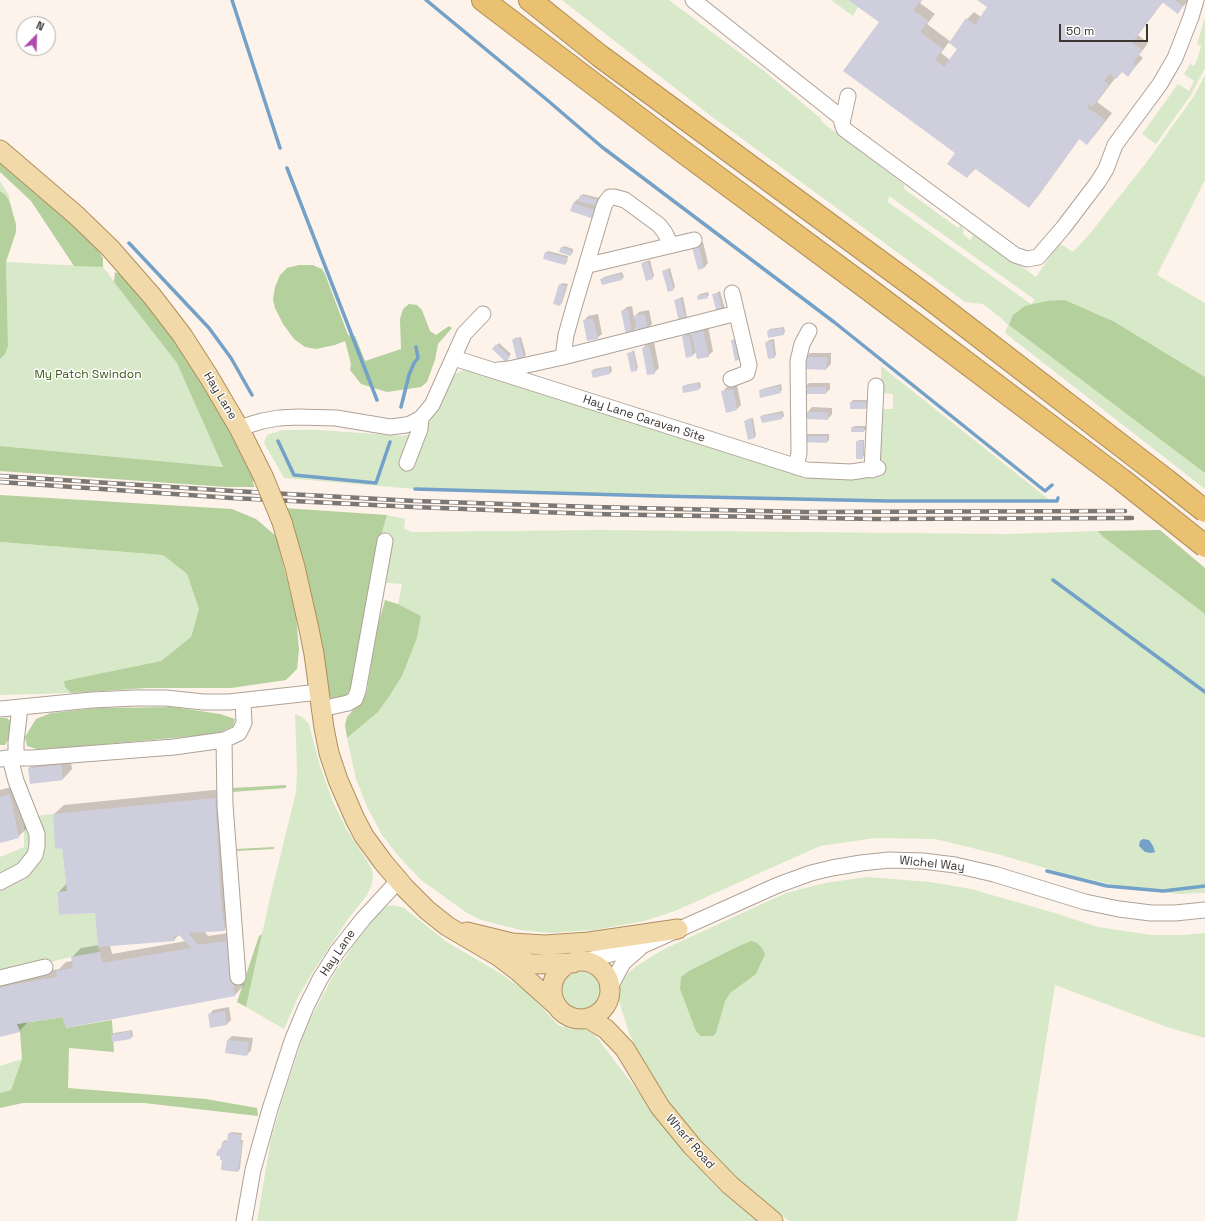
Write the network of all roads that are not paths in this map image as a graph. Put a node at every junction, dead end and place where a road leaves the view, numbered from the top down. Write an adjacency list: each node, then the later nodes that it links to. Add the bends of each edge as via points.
1 (483, 0): 26 (highway, bridge, via 1122,480)
2 (530, 0): 24 (highway, bridge, via 600,56 928,296)
3 (692, 0): 6 (street)
4 (1196, 0): 6 (street, via 1175,58 1160,84 1116,144 1098,182 1038,257 1027,259 1015,255 844,129)
5 (848, 96): 6 (street)
6 (843, 119)
7 (0, 150): 21 (main road, Hay Lane, via 77,216 130,269 182,335)
8 (694, 240): 9 (street)
9 (671, 245): 10 (street); 10 (street, via 665,233 654,221 625,200 610,197 604,206)
10 (587, 264): 15 (street, via 571,316)
11 (732, 293): 12 (street)
12 (736, 313): 15 (street, Hay Lane Caravan Site); 18 (street, via 749,365 746,373)
13 (483, 314): 16 (street, via 464,334)
14 (809, 331): 23 (street, via 802,344 798,361 799,453)
15 (563, 357): 17 (street, Hay Lane Caravan Site)
16 (454, 358): 17 (street, Hay Lane Caravan Site); 20 (street, via 432,405)
17 (493, 370): 23 (street, Hay Lane Caravan Site)
18 (731, 379)
19 (876, 386): 23 (street, Hay Lane Caravan Site, via 875,469 838,472)
20 (421, 418): 21 (street, via 406,425 390,427 336,418 279,418); 22 (street, via 420,429)
21 (239, 428): 27 (main road, Hay Lane, bridge, via 282,522 310,629)
22 (408, 463)
23 (796, 467)
24 (1205, 511)
25 (385, 541): 27 (street, via 368,642 355,699 348,704)
26 (1205, 546)
27 (320, 700): 28 (street); 32 (main road, Hay Lane, via 329,753 348,806 374,850)
28 (243, 701): 29 (street, via 203,702 136,698); 30 (street, via 244,723 239,733)
29 (9, 708): 31 (street, via 16,742)
30 (224, 740): 31 (street); 41 (street, via 225,805)
31 (9, 759): 33 (street, via 37,834 37,846 35,855 23,870)
32 (398, 881): 35 (main road, Wharf Road); 47 (street, Hay Lane, via 337,952 320,979 301,1019 261,1139)
33 (0, 882)
34 (1205, 910): 36 (street, Wichel Way, via 1151,913 1119,909 1085,902 955,865 889,860 832,868 805,875)
35 (447, 926): 36 (main road, via 512,943 540,945 589,942); 38 (main road, Wharf Road)
36 (678, 930): 37 (street, Wichel Way)
37 (644, 945): 39 (street, Wichel Way); 43 (street, Wichel Way, via 623,963)
38 (498, 956): 39 (main road, Wharf Road, via 532,964); 44 (main road, Wharf Road, via 526,977)
39 (577, 962): 43 (main road, Wharf Road, via 588,962 598,967 606,976); 44 (main road, via 563,968 554,979 552,994)
40 (45, 967): 42 (street)
41 (238, 977)
42 (0, 978)
43 (609, 991): 45 (main road, via 603,1009); 46 (main road, Wharf Road)
44 (558, 1007): 45 (main road, Wharf Road, via 573,1018)
45 (587, 1018): 46 (main road, Wharf Road, via 606,1029)
46 (624, 1049): 48 (main road, Wharf Road, via 660,1107 683,1136 721,1177)
47 (244, 1221)
48 (773, 1221)

